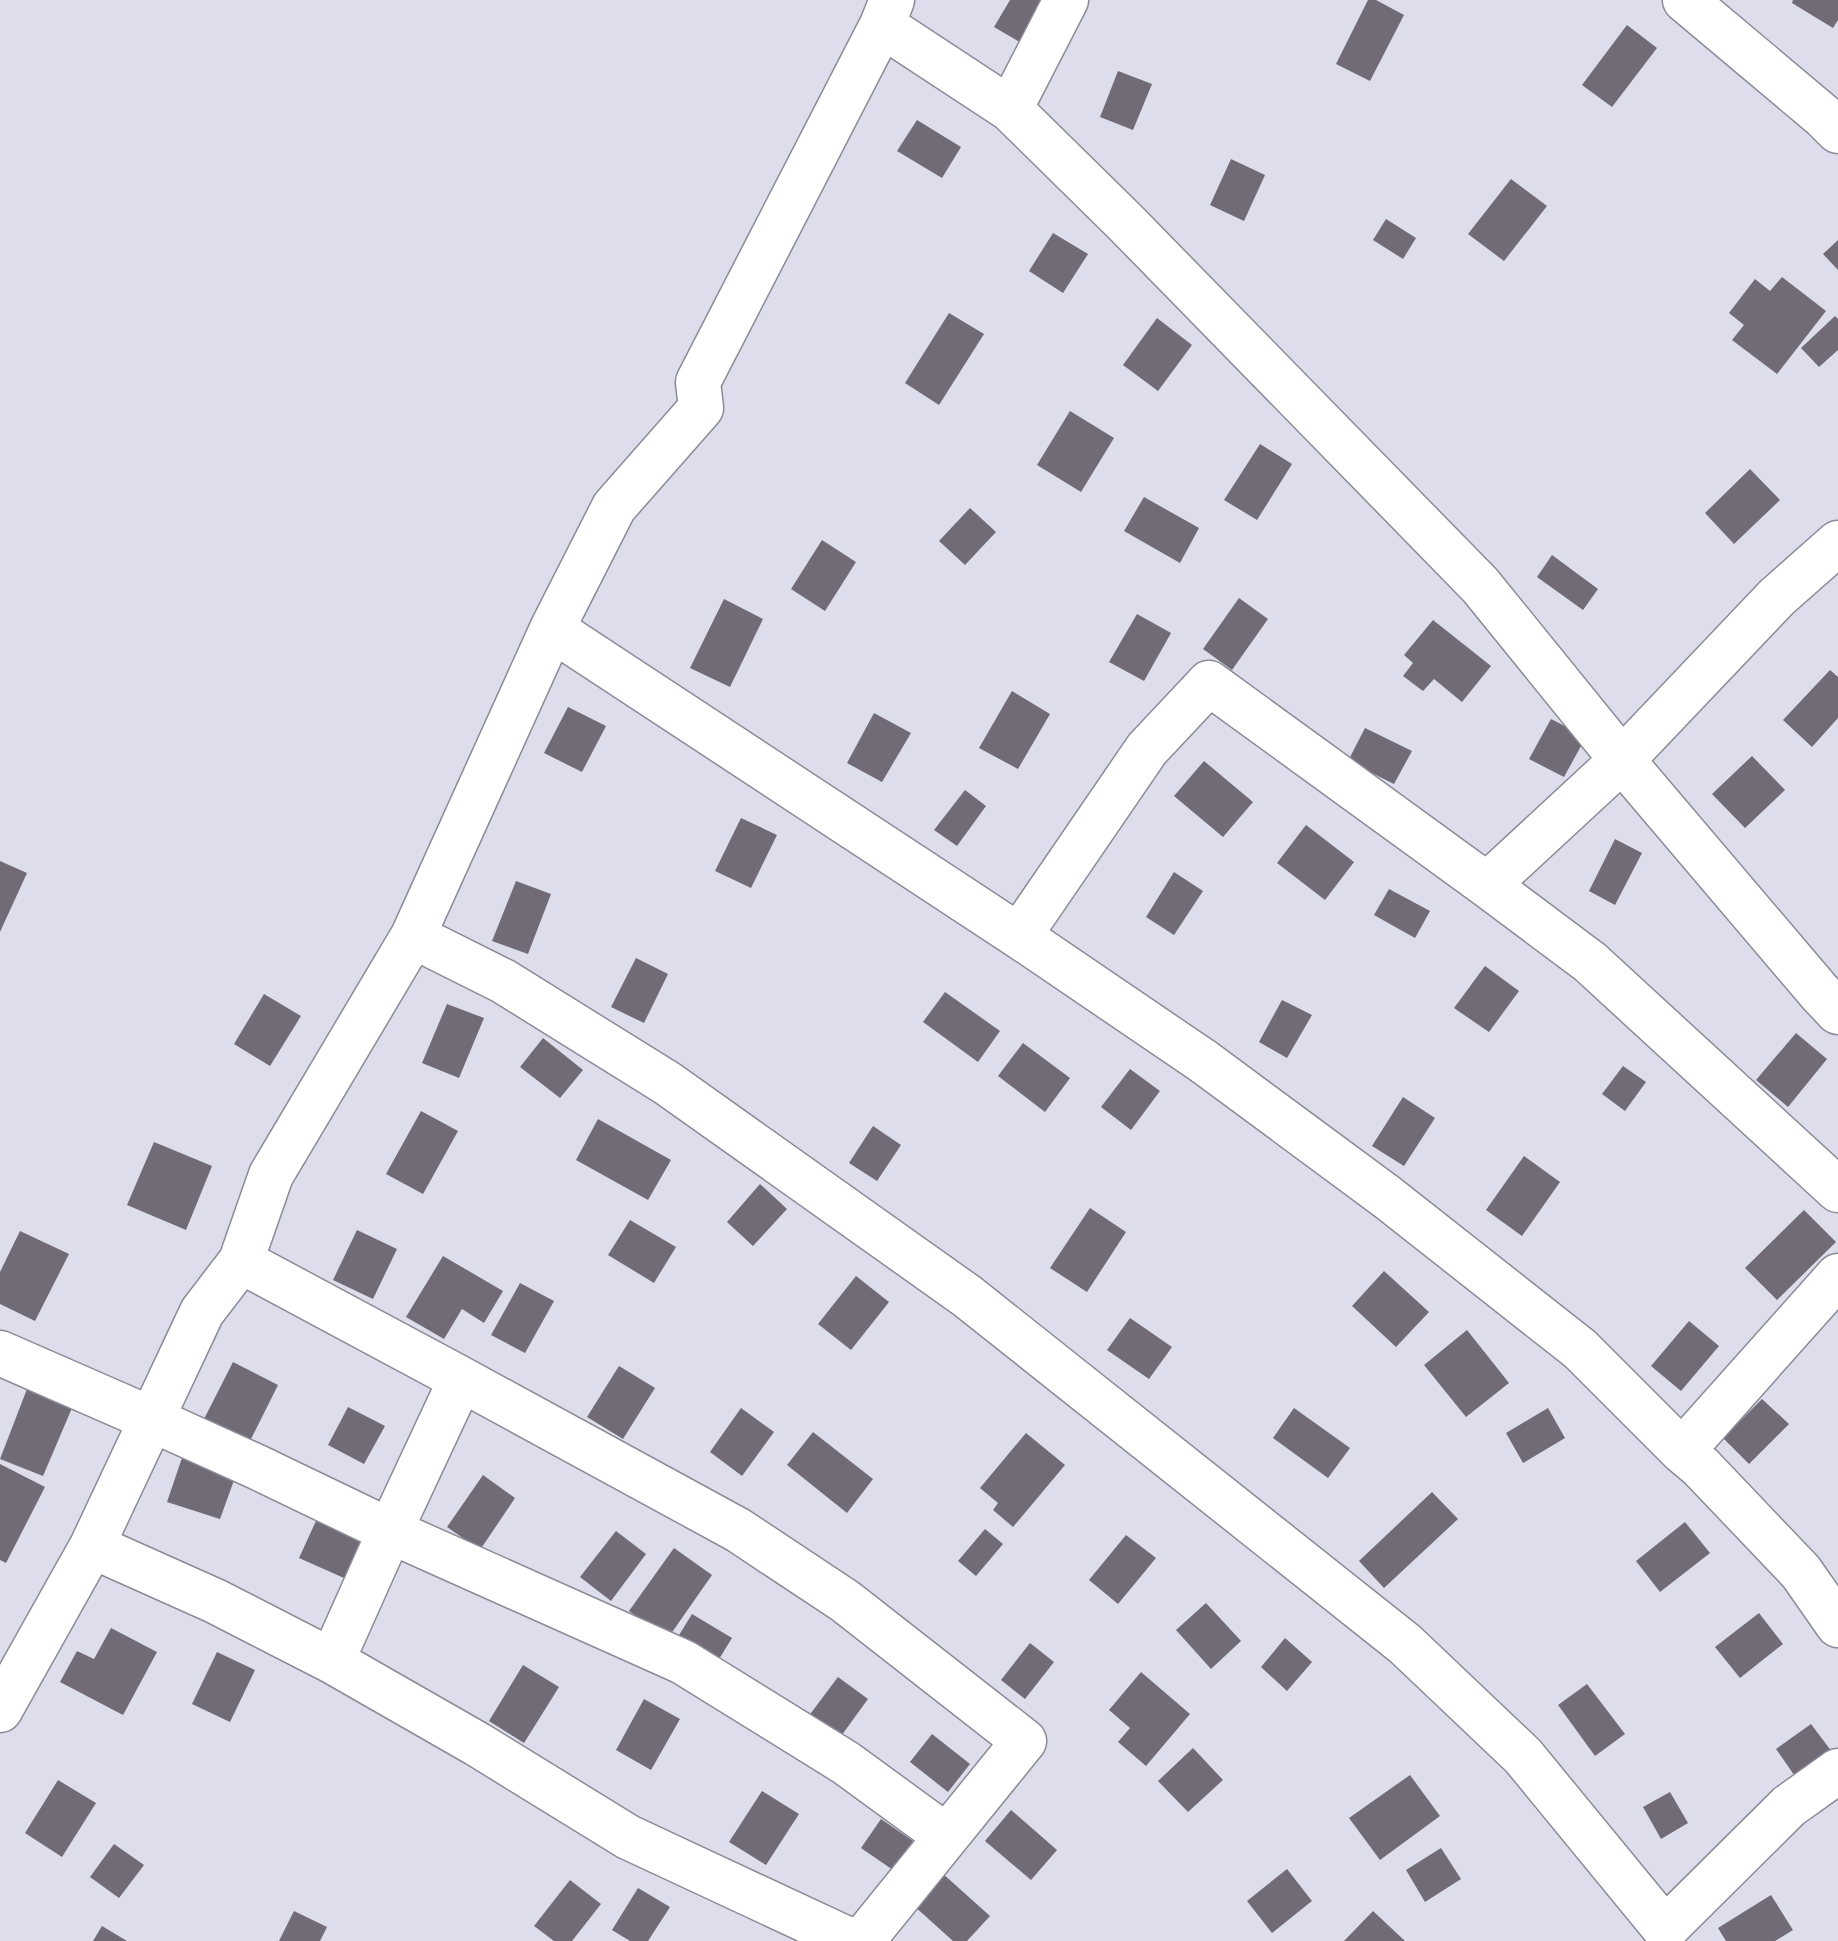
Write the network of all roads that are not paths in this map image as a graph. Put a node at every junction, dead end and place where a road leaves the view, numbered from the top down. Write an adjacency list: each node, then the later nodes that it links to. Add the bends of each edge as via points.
1 (1066, 0): 4 (street)
2 (1685, 0): 5 (street)
3 (887, 12): 4 (street); 7 (street, via 698,382 701,408 614,507)
4 (1010, 109): 8 (street, via 1480,585)
5 (1838, 131)
6 (1838, 543): 8 (street, via 1777,597)
7 (552, 629): 10 (street); 11 (street)
8 (1622, 760): 9 (street); 12 (street)
9 (1487, 885): 11 (street, via 1209,683 1147,749); 13 (street, via 1590,962)
10 (413, 936): 14 (street, via 271,1175); 25 (street, via 503,981 667,1083 979,1306 1405,1644 1523,1756 1665,1929 1789,1806)
11 (1019, 936): 19 (street, via 1203,1061 1387,1197 1580,1349)
12 (1838, 1012)
13 (1838, 1190)
14 (241, 1261): 17 (street); 18 (street, via 202,1312)
15 (1838, 1276): 19 (street)
16 (0, 1353): 18 (street)
17 (461, 1379): 20 (street); 26 (street, via 738,1530 845,1601 1024,1741)
18 (151, 1419): 20 (street); 21 (street)
19 (1682, 1451): 22 (street, via 1801,1572)
20 (390, 1531): 23 (street); 26 (street, via 683,1662 846,1763)
21 (92, 1546): 23 (street); 24 (street)
22 (1838, 1625)
23 (332, 1661): 27 (street, via 628,1837)
24 (0, 1710)
25 (1838, 1771)
26 (946, 1836): 28 (street)
27 (851, 1941)
28 (862, 1941)

